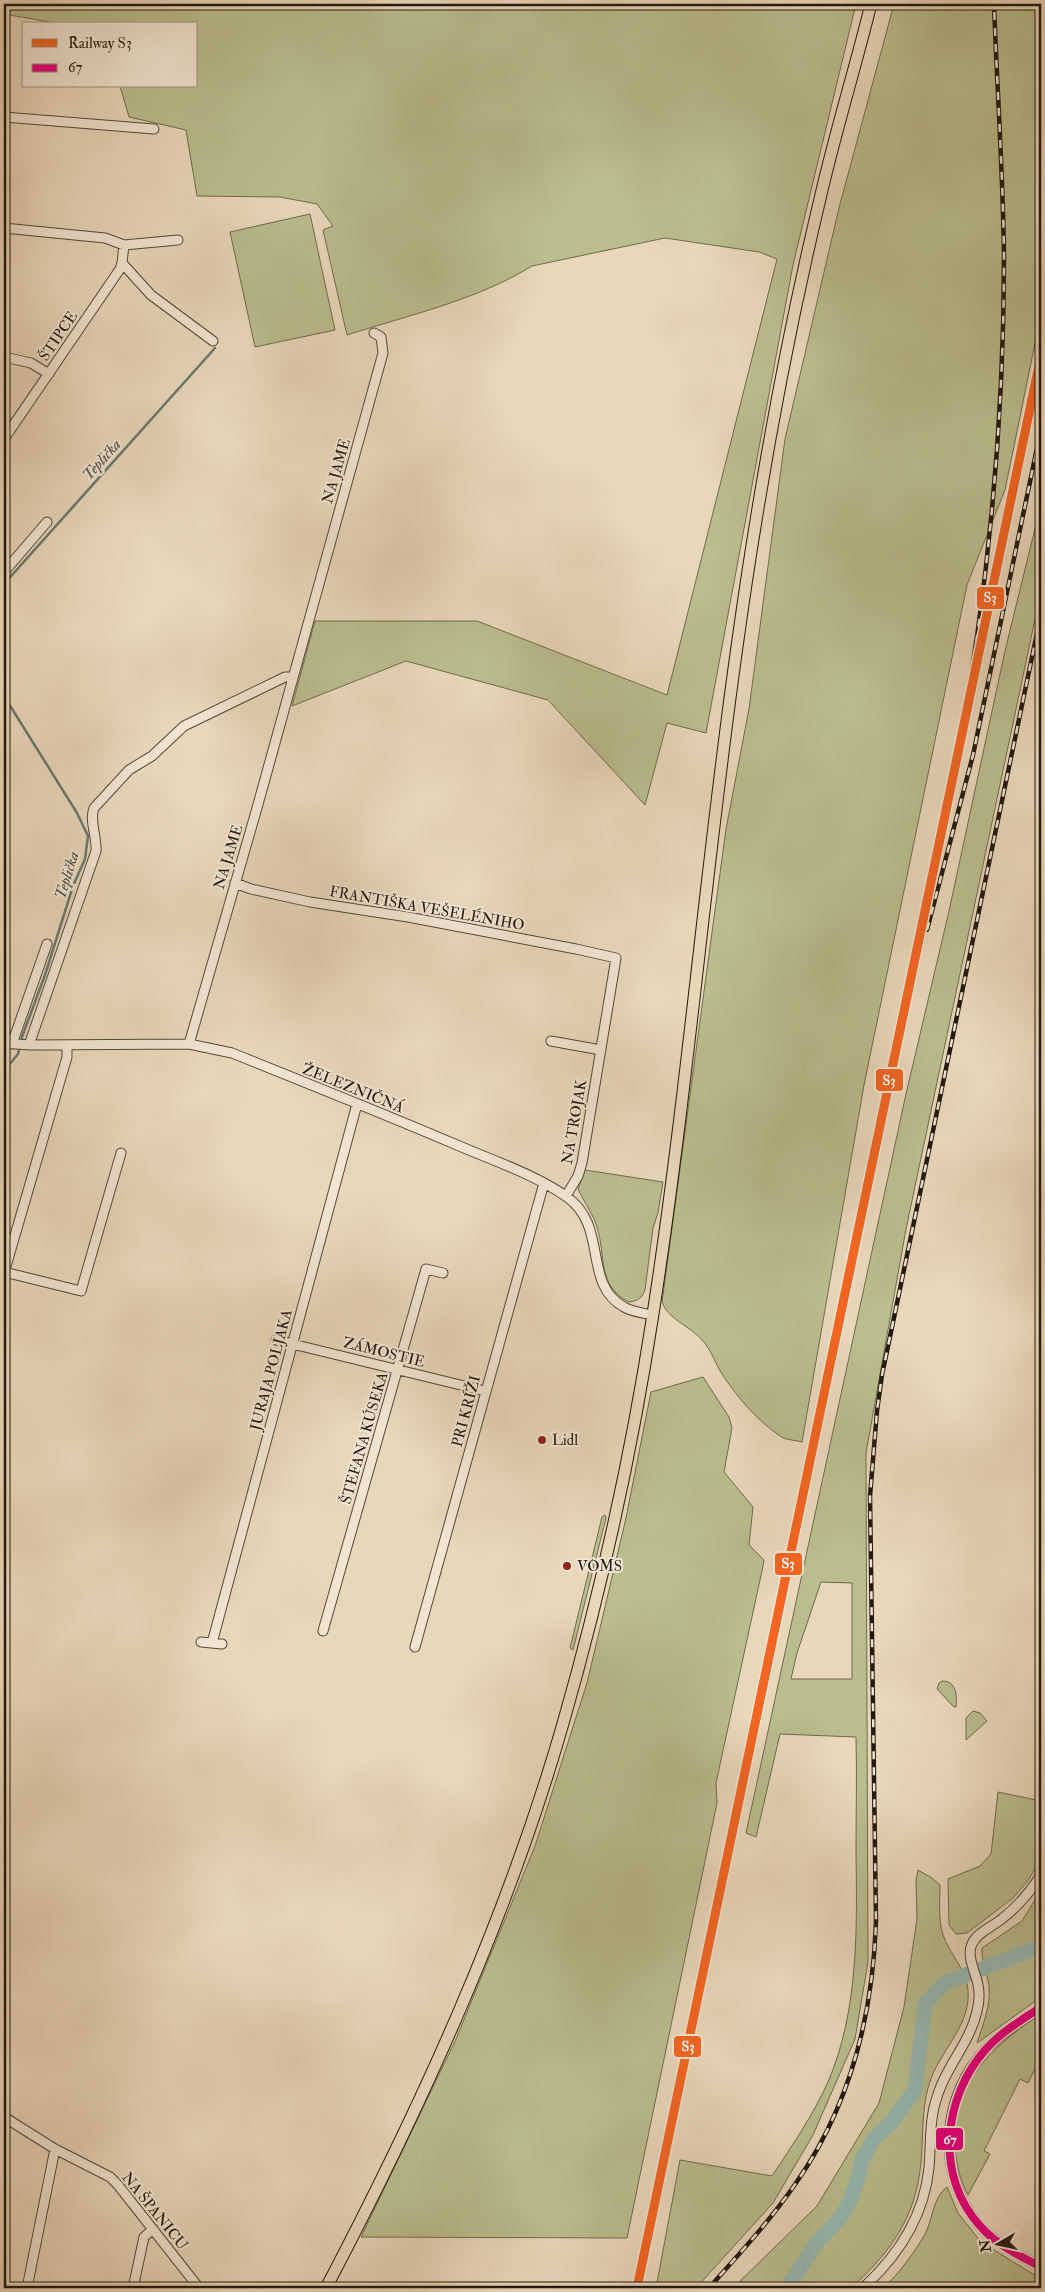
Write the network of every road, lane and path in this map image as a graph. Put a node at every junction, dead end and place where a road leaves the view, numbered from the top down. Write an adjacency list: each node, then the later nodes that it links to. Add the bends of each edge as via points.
1 (871, 4): 3 (main road)
2 (877, 4): 3 (main road)
3 (862, 42): 33 (main road, via 840,114 819,203 764,472 736,654)
4 (4, 117): 5 (street)
5 (154, 130)
6 (4, 228): 8 (street, via 105,238)
7 (178, 240): 8 (street)
8 (124, 245): 9 (street, ŠTIPCE)
9 (122, 263): 11 (street, via 151,296); 13 (street, ŠTIPCE)
10 (374, 333): 17 (street, NA JAME, via 381,337 383,353)
11 (213, 341)
12 (4, 357): 13 (street, via 31,363)
13 (49, 374): 14 (street, ŠTIPCE)
14 (4, 438)
15 (47, 522): 16 (street)
16 (4, 572)
17 (293, 677): 18 (street, NA JAME); 24 (street, via 285,677 184,726 152,756 129,770 94,808 91,815 96,851)
18 (235, 882): 20 (street, FRANTIŠKA VEŠELÉNIHO, via 251,889 310,902 408,917); 23 (street, NA JAME)
19 (47, 944): 22 (street, ŽELEZNIČNÁ)
20 (616, 958): 26 (street, NA TROJAK)
21 (551, 1041): 26 (street)
22 (10, 1044): 24 (street, ŽELEZNIČNÁ)
23 (189, 1044): 25 (street, ŽELEZNIČNÁ); 27 (street, ŽELEZNIČNÁ, via 232,1053)
24 (28, 1045): 25 (street, ŽELEZNIČNÁ)
25 (67, 1045): 31 (street, via 67,1057)
26 (601, 1050): 30 (street, NA TROJAK, via 582,1163)
27 (357, 1104): 29 (street, ŽELEZNIČNÁ); 35 (street, JURAJA POLJAKA)
28 (121, 1153): 31 (street, via 81,1291)
29 (544, 1183): 30 (street, ŽELEZNIČNÁ); 37 (street, PRI KRÍŽI)
30 (566, 1196): 33 (street, ŽELEZNIČNÁ, via 577,1205 591,1230 599,1272 607,1293 624,1308)
31 (4, 1272)
32 (443, 1274): 36 (street, ŠTEFANA KÚSEKA, via 426,1269)
33 (653, 1315): 50 (main road, via 631,1441 594,1606 563,1725 531,1824 486,1944 403,2138)
34 (276, 1340): 35 (street, ZÁMOSTIE)
35 (292, 1344): 36 (street, ZÁMOSTIE); 39 (street, JURAJA POLJAKA, via 217,1643)
36 (397, 1369): 37 (street, ZÁMOSTIE); 38 (street, ŠTEFANA KÚSEKA)
37 (485, 1392): 40 (street, PRI KRÍŽI)
38 (323, 1631)
39 (202, 1642)
40 (415, 1647)
41 (1041, 1876): 51 (street, via 1022,1900 977,1937 970,1950 979,1999 973,2026 944,2077 932,2114 927,2180 918,2214 898,2251)
42 (1041, 2007): 46 (street, via 1001,2035 972,2066 954,2100 948,2140 953,2174 970,2214 996,2240)
43 (4, 2117): 44 (street, NA ŠPANICU)
44 (55, 2149): 45 (street, NA ŠPANICU, via 110,2177); 47 (street)
45 (152, 2229): 48 (street, via 144,2237); 49 (street, NA ŠPANICU)
46 (1041, 2267)
47 (27, 2288)
48 (134, 2288)
49 (199, 2288)
50 (326, 2288)
51 (864, 2288)

